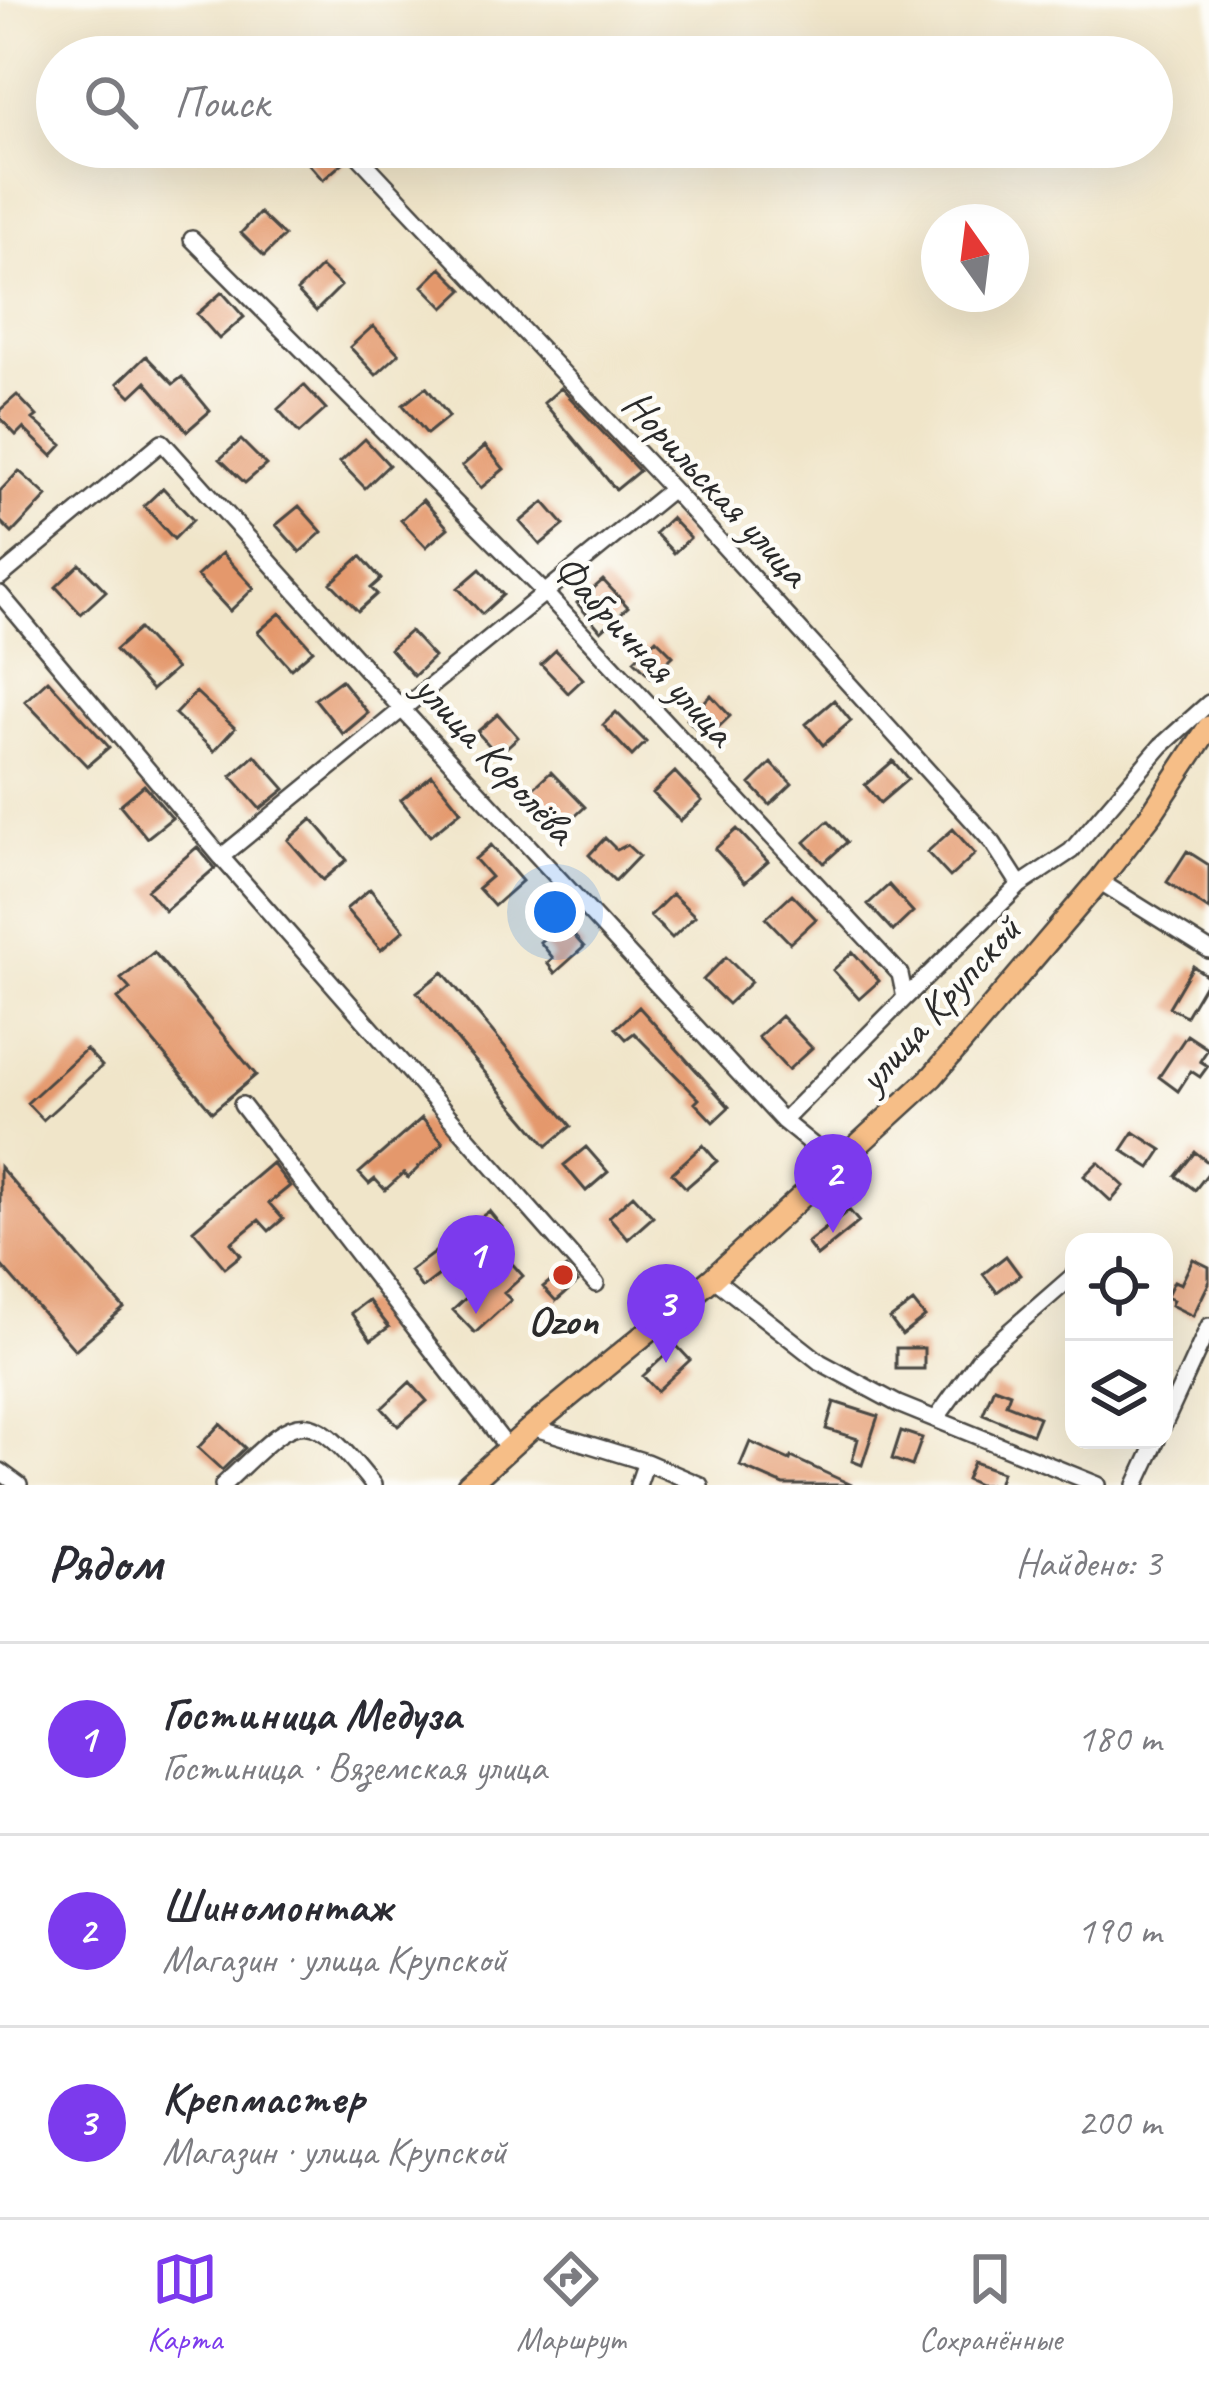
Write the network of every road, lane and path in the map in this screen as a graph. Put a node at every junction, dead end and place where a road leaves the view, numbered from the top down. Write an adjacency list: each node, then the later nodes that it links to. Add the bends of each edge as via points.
1 (370, 168): 3 (street, Норильская улица)
2 (192, 239): 5 (street, Фабричная улица)
3 (672, 489): 5 (street); 12 (street, Норильская улица, via 993,843)
4 (0, 577): 8 (street, улица Королёва, via 162,442)
5 (545, 593): 8 (street); 14 (street, Фабричная улица, via 900,974)
6 (0, 594): 10 (street)
7 (1209, 703): 12 (street, via 1071,851)
8 (400, 707): 10 (street); 16 (street, улица Королёва)
9 (1209, 727): 11 (main road, улица Крупской)
10 (221, 857): 20 (street)
11 (1099, 881): 13 (street); 17 (main road, улица Крупской, via 932,1077)
12 (1020, 885): 14 (street)
13 (1209, 950)
14 (905, 998): 16 (street)
15 (242, 1105): 25 (street)
16 (783, 1121): 17 (street, улица Королёва)
17 (836, 1164): 18 (main road, улица Крупской)
18 (713, 1278): 23 (street, via 820,1361); 24 (main road, улица Крупской)
19 (1065, 1283): 23 (street, via 981,1356)
20 (596, 1284)
21 (1209, 1325): 22 (street)
22 (1173, 1404)
23 (935, 1419): 35 (street)
24 (532, 1426): 25 (main road, улица Крупской); 27 (street)
25 (508, 1448): 32 (main road, улица Крупской)
26 (1152, 1449): 36 (street)
27 (646, 1462): 33 (street); 34 (street)
28 (0, 1471): 29 (street)
29 (19, 1485)
30 (223, 1485): 31 (street, via 290,1426 308,1426 328,1433)
31 (373, 1485)
32 (468, 1485)
33 (638, 1485)
34 (700, 1485)
35 (1098, 1485)
36 (1136, 1485)

